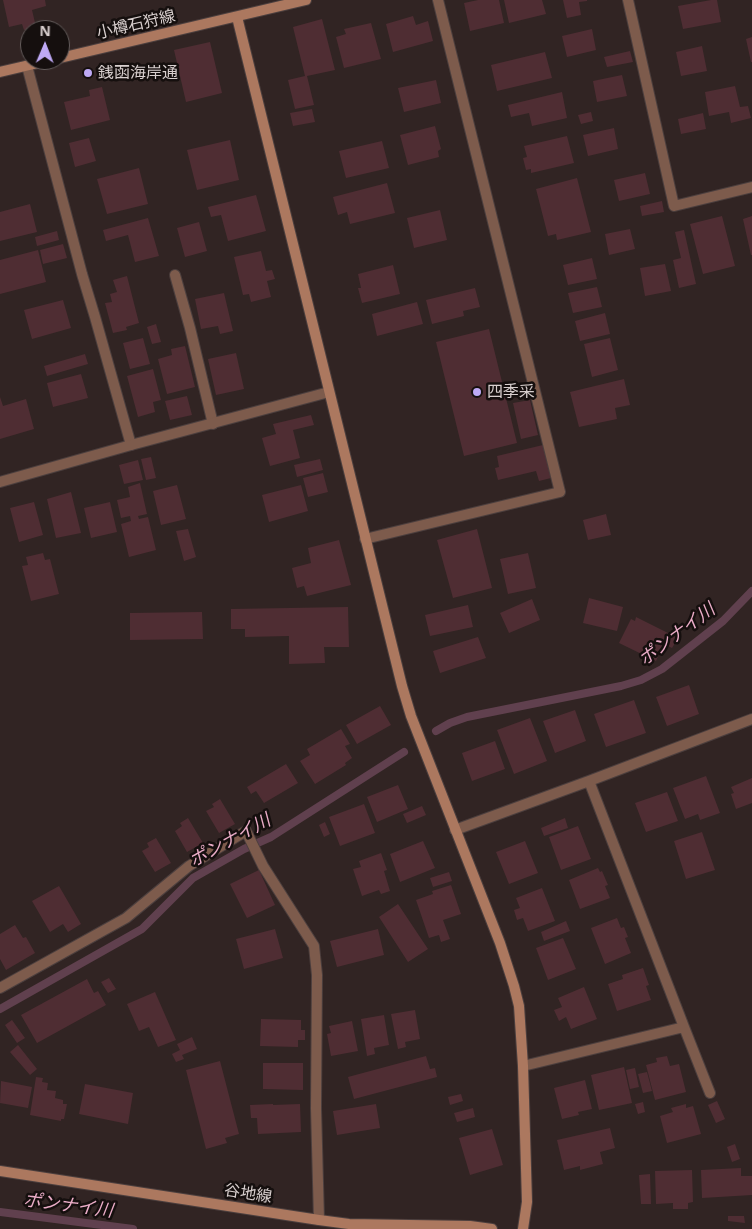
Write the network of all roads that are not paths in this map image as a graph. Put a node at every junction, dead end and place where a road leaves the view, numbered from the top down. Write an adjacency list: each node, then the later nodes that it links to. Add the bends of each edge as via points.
1 (306, 0): 4 (street, 小樽石狩線)
2 (438, 0): 15 (street, via 560,492)
3 (628, 0): 9 (street, via 674,206)
4 (237, 17): 5 (street, 小樽石狩線); 11 (street)
5 (70, 56)
6 (20, 68): 8 (street)
7 (28, 70): 13 (street)
8 (0, 72)
9 (752, 187)
10 (175, 275): 12 (street)
11 (329, 392): 12 (street); 15 (street)
12 (213, 424): 13 (street)
13 (131, 445): 14 (street)
14 (0, 482)
15 (365, 539): 18 (street, via 402,686)
16 (752, 719): 17 (street)
17 (589, 781): 18 (street); 20 (street)
18 (455, 830): 21 (street, via 514,986)
19 (0, 988): 24 (street, via 126,918 189,866 246,831 263,866 314,946)
20 (684, 1027): 21 (street); 22 (street)
21 (524, 1066): 26 (street, via 527,1202)
22 (710, 1093)
23 (0, 1171): 24 (street, 谷地線)
24 (319, 1220): 25 (street, 谷地線)
25 (492, 1229)
26 (523, 1229)

